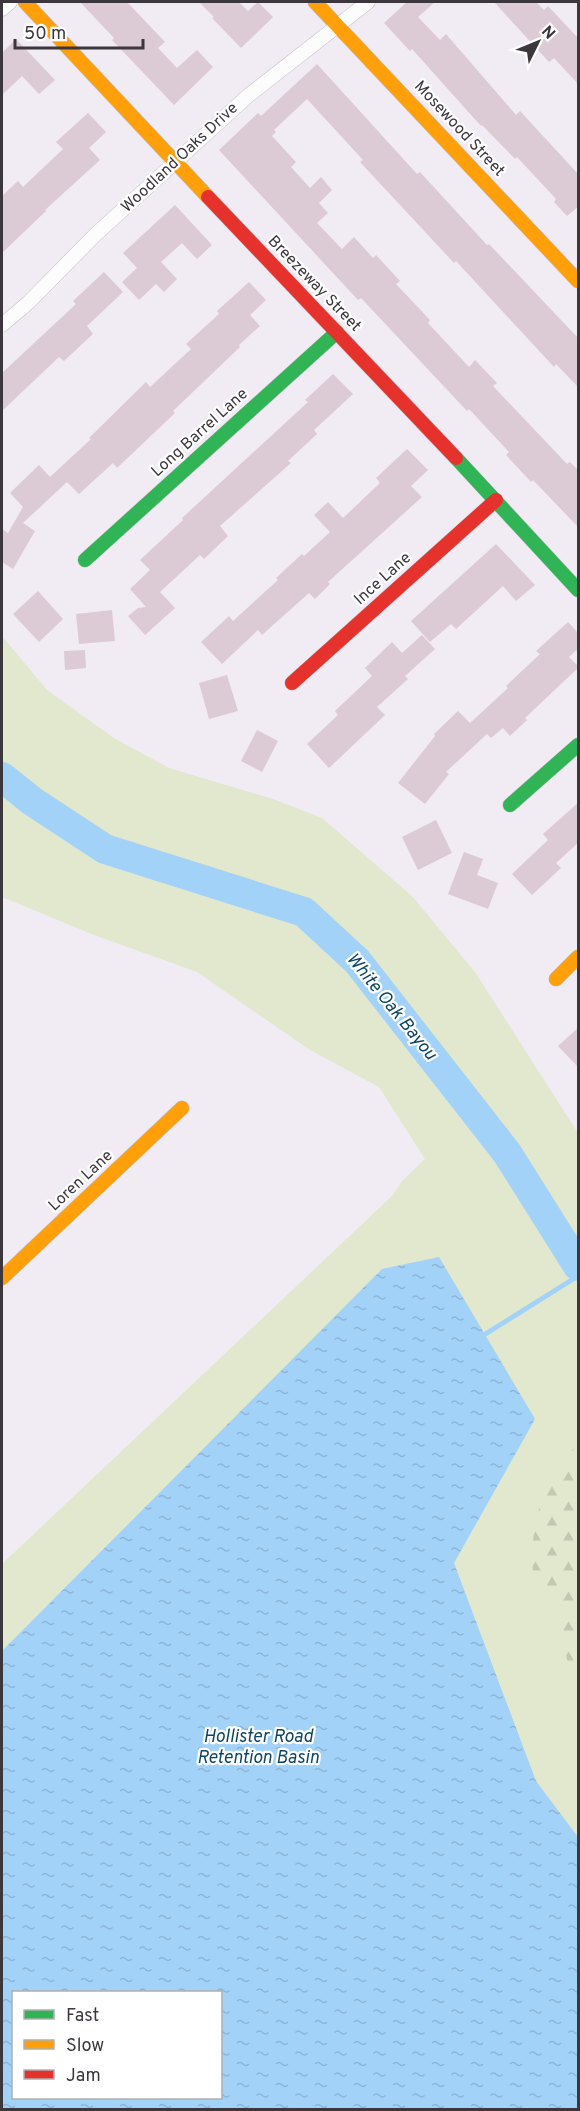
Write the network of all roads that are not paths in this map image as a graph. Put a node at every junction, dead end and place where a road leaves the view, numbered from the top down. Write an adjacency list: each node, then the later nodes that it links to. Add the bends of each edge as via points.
1 (10, 2): 5 (street)
2 (25, 2): 7 (street, Breezeway Street)
3 (315, 2): 6 (street, Mosewood Street)
4 (368, 2): 6 (street, Woodland Oaks Drive)
5 (2, 9)
6 (338, 26): 7 (street, Woodland Oaks Drive, via 249,95); 8 (street, Mosewood Street)
7 (174, 161): 9 (street, Woodland Oaks Drive); 10 (street, Breezeway Street)
8 (579, 281)
9 (2, 325)
10 (337, 332): 11 (street, Breezeway Street); 12 (street, Long Barrel Lane)
11 (496, 500): 13 (street, Breezeway Street); 14 (street, Ince Lane)
12 (85, 560)
13 (579, 590)
14 (292, 683)
15 (579, 745): 16 (street)
16 (510, 805)
17 (579, 957): 18 (street)
18 (556, 979)
19 (182, 1107): 20 (street, Loren Lane)
20 (2, 1278)

